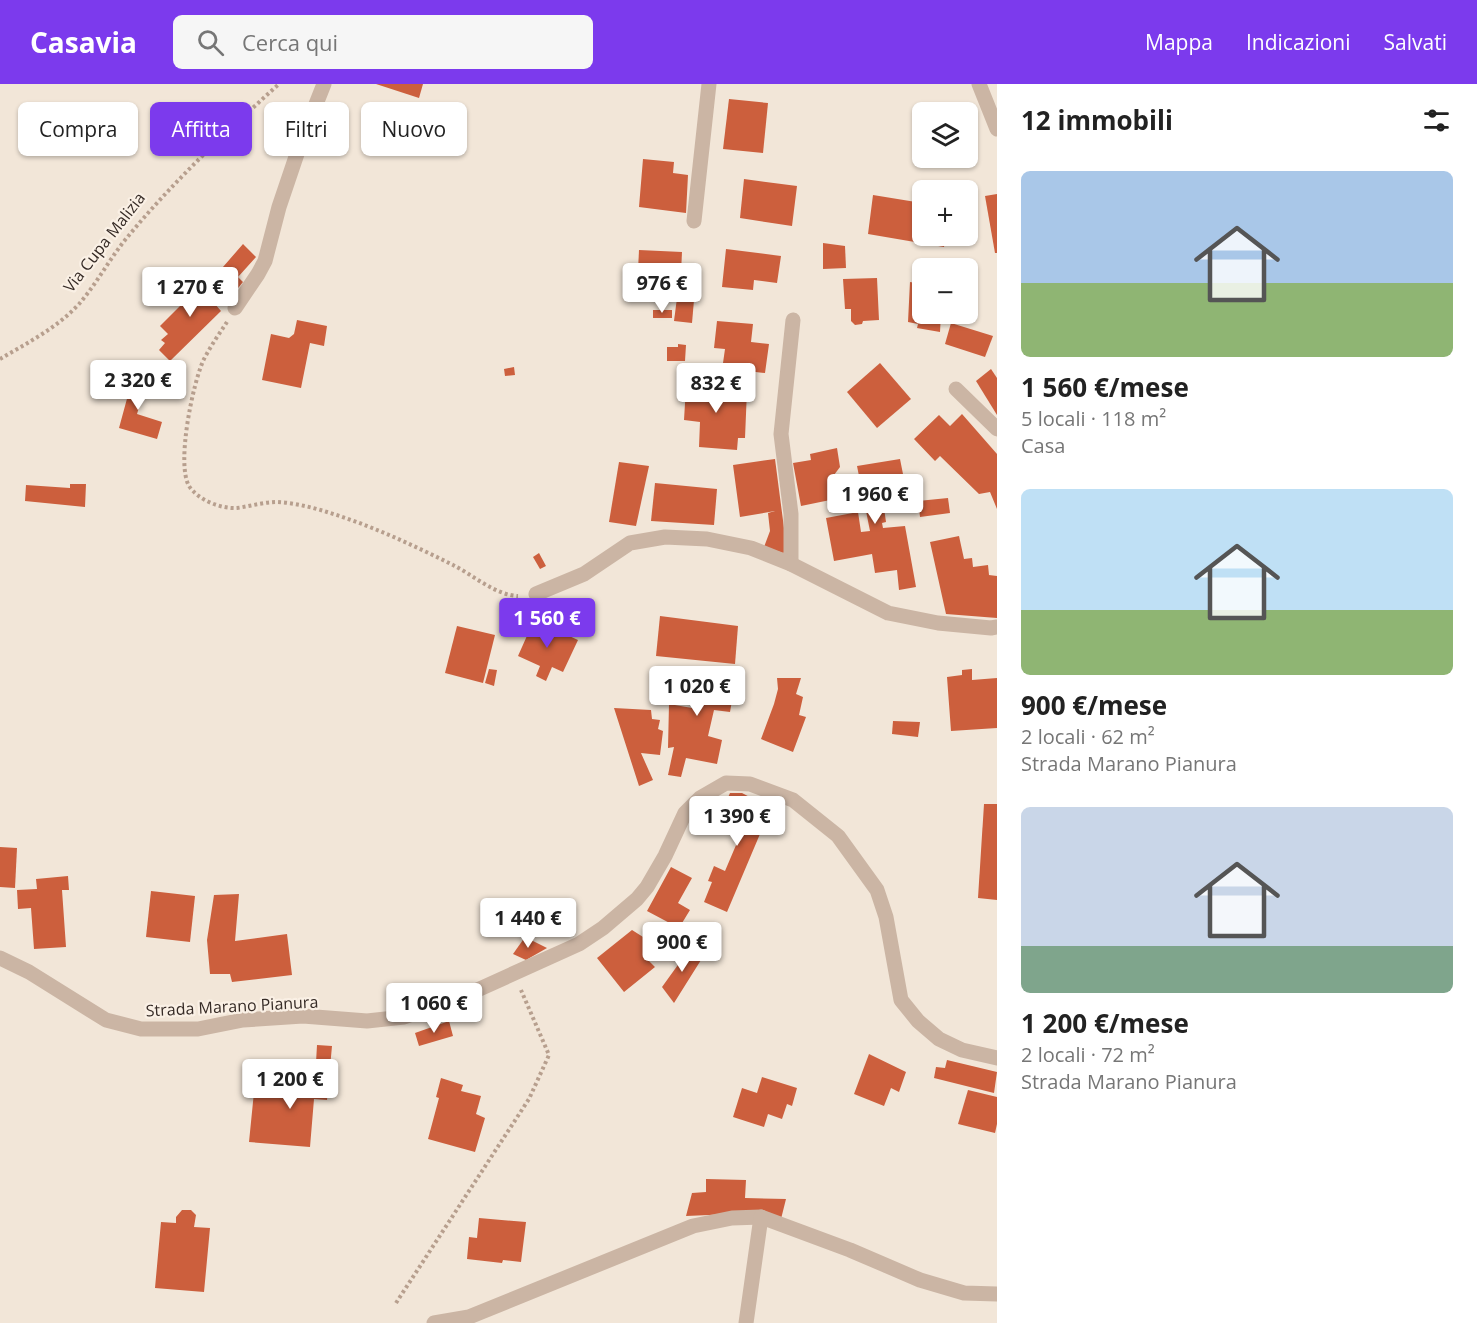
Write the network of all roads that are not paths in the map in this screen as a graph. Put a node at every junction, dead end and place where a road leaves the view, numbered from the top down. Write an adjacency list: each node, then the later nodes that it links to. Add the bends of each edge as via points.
1 (324, 84): 6 (street, via 282,196 265,261)
2 (709, 84): 5 (street)
3 (979, 84): 4 (street)
4 (997, 129)
5 (694, 221)
6 (235, 308)
7 (794, 320): 10 (street, via 781,434 791,514)
8 (956, 390): 9 (street)
9 (997, 429)
10 (791, 564): 11 (street, via 751,548 706,539 665,537 630,543 584,574); 12 (street, via 888,613 938,623)
11 (536, 594)
12 (997, 627)
13 (0, 958): 14 (street, Strada Marano Pianura, via 106,1020 141,1029 198,1029 243,1020 303,1016 367,1021 404,1017 464,996 579,944 603,928 647,887 685,813 700,798 726,783 750,784 793,800 838,836 877,890 902,1000 918,1021 939,1039)
14 (997, 1058)
15 (761, 1217): 16 (street, via 920,1280 964,1293); 17 (street, via 693,1226 469,1317); 18 (street)
16 (997, 1294)
17 (434, 1323)
18 (746, 1323)

